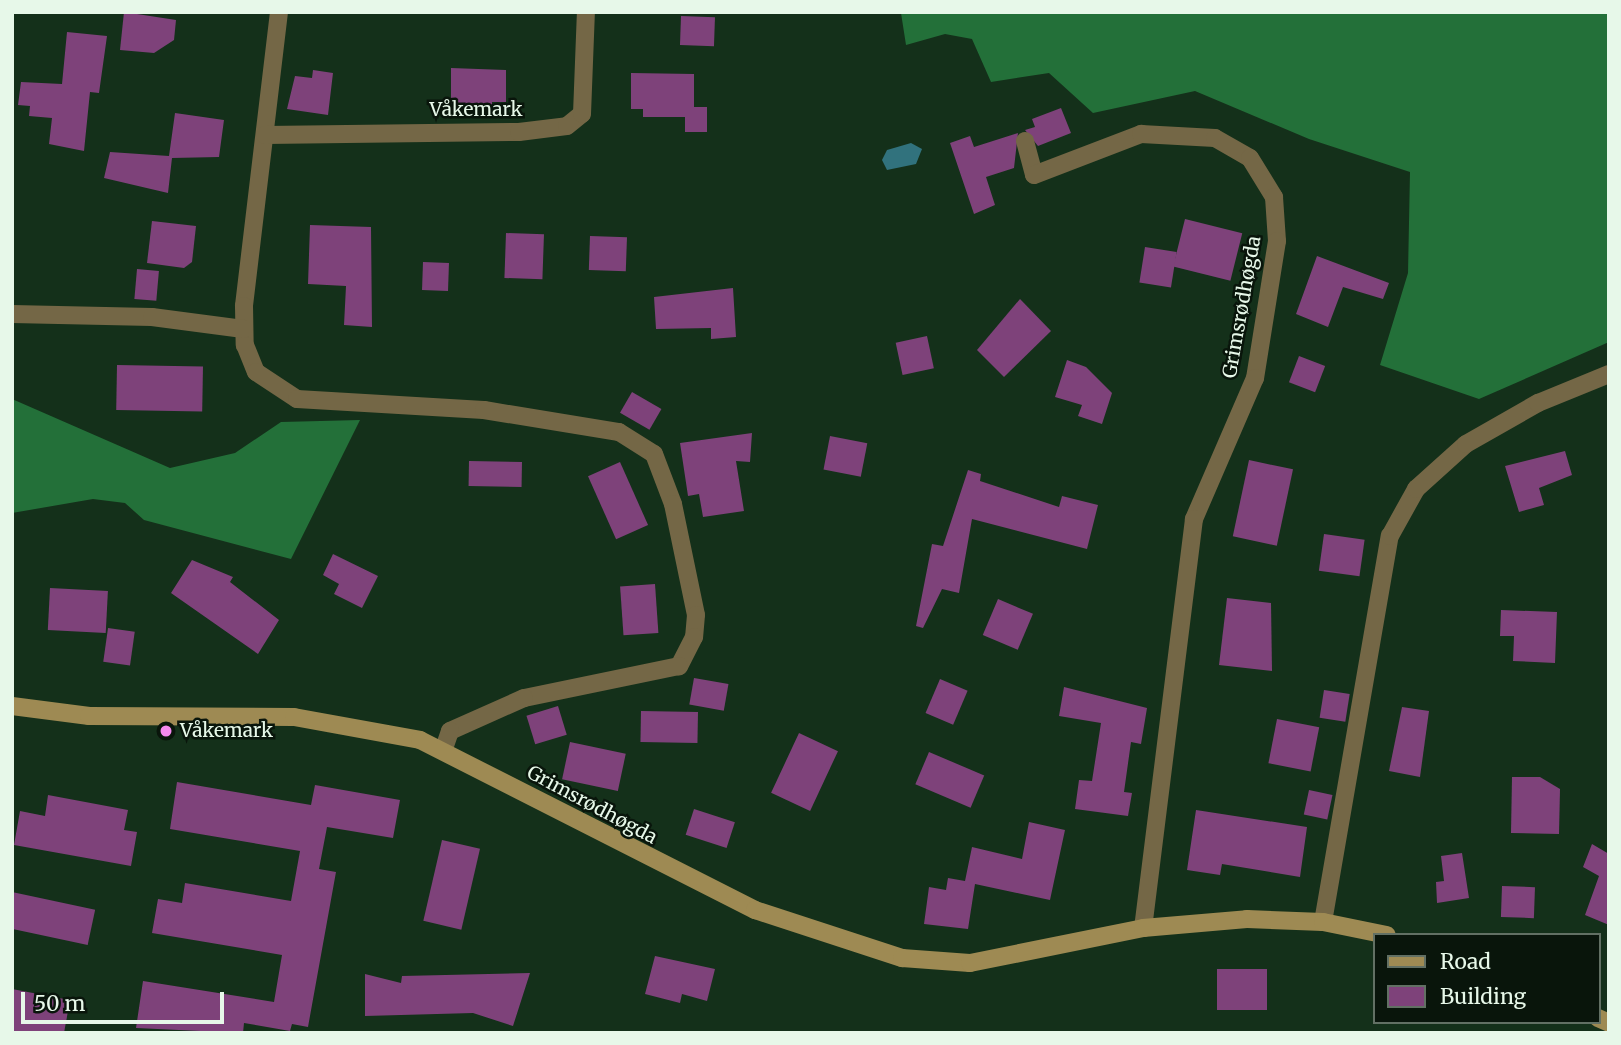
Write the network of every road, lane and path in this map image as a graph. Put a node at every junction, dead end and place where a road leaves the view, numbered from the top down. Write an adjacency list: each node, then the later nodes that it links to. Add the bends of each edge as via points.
1 (279, 12): 3 (street)
2 (586, 12): 3 (street, Våkemark, via 582,114 567,125 519,132)
3 (265, 135): 6 (street)
4 (1025, 141): 11 (street, Grimsrødhøgda, via 1034,175 1140,135 1215,138 1250,158 1274,197 1277,241 1255,378 1194,519)
5 (12, 314): 6 (street, via 152,317)
6 (243, 329): 9 (street, via 256,372 297,399 484,410 619,432 643,444 662,467 696,615 688,655 668,672 568,685 524,698 450,731)
7 (1609, 374): 10 (street, via 1538,403 1466,443 1416,489 1390,536)
8 (12, 706): 9 (main road, Grimsrødhøgda, via 89,716 294,717)
9 (444, 748): 11 (main road, Grimsrødhøgda, via 630,850 837,941 902,958 970,963)
10 (1324, 922): 11 (main road, Grimsrødhøgda, via 1247,919); 12 (main road, Grimsrødhøgda)
11 (1143, 928)
12 (1377, 933)

